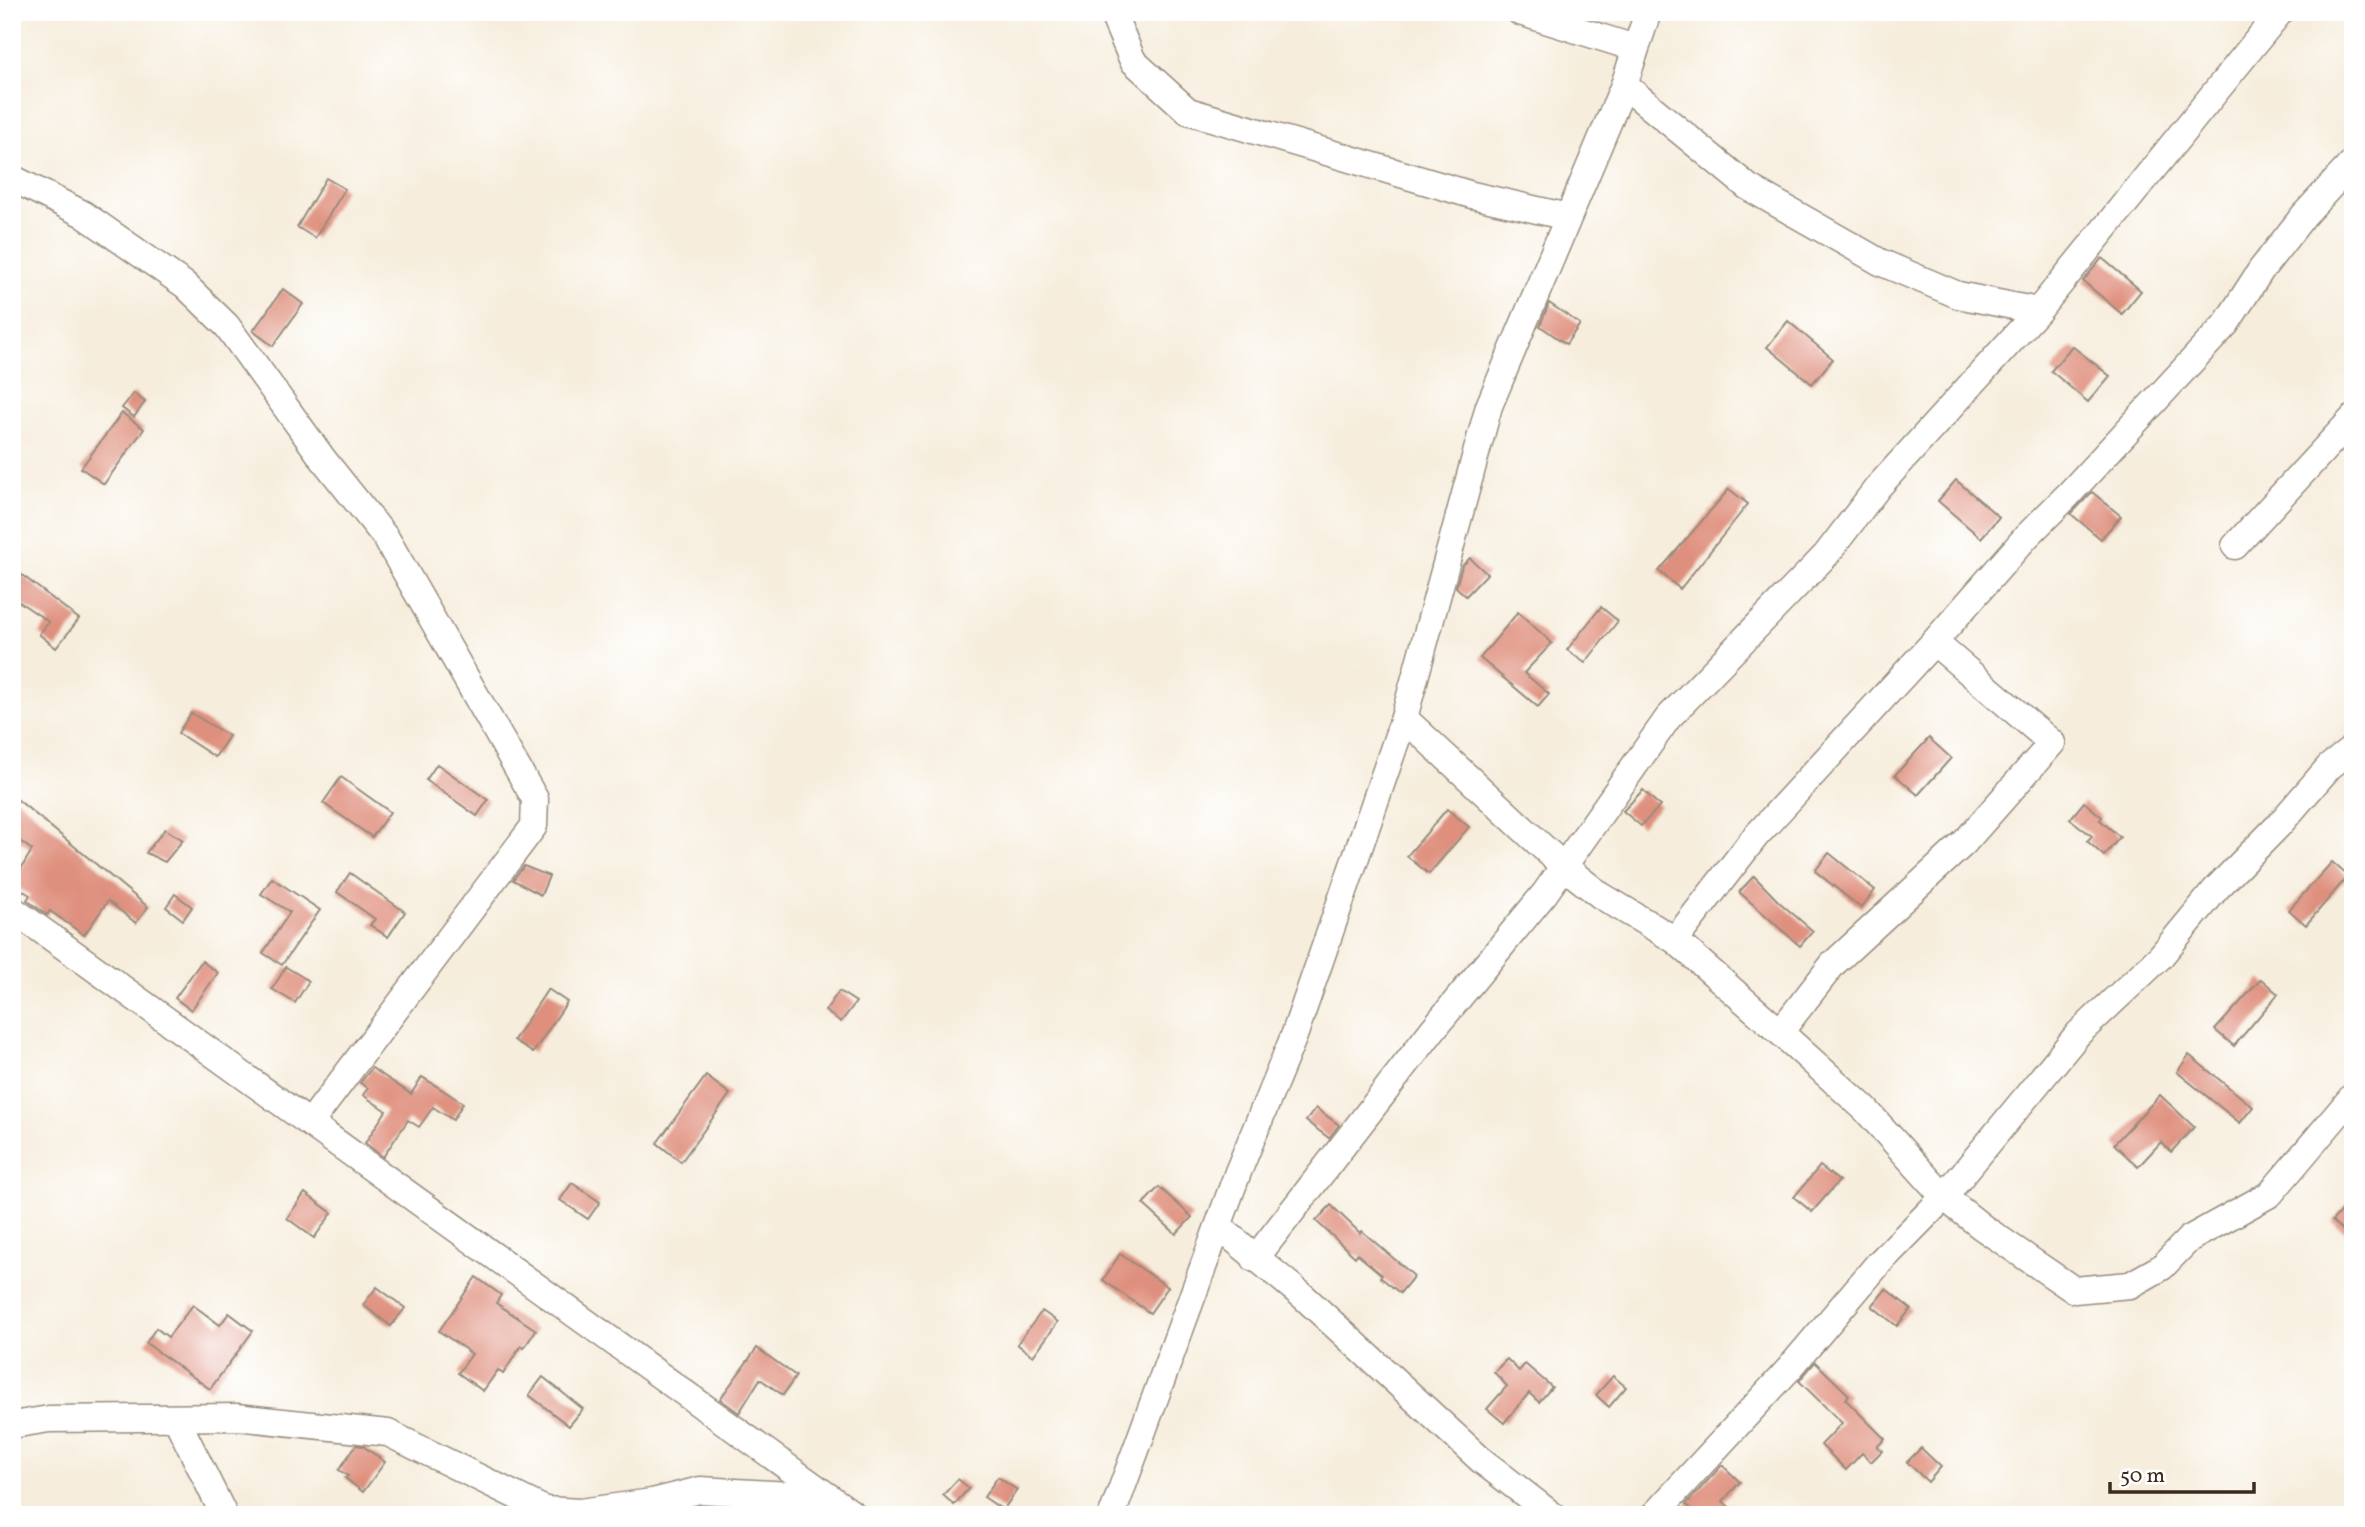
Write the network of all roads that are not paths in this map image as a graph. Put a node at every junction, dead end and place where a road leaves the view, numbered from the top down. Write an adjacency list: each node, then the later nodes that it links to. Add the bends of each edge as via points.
1 (1112, 12): 9 (street, via 1133,61 1188,111 1472,195)
2 (1520, 12): 5 (street)
3 (1647, 12): 5 (street)
4 (2280, 12): 10 (street)
5 (1635, 48): 6 (street)
6 (1624, 85): 9 (street); 10 (street, via 1748,187 1881,262 1958,295)
7 (2353, 162): 13 (street, via 2261,270 2226,324)
8 (12, 178): 21 (street, via 83,215 186,285 227,326 387,538 535,799 534,826)
9 (1568, 217): 14 (street, via 1489,406)
10 (2038, 311): 16 (street, via 1878,487 1826,555 1668,718)
11 (2353, 418): 12 (street)
12 (2235, 546)
13 (1934, 642): 18 (street, via 1755,837); 19 (street, via 2052,743 1964,843 1833,964)
14 (1404, 718): 16 (street); 23 (street, via 1294,1036)
15 (2353, 748): 22 (street, via 2329,767 2216,889 2160,957 2078,1034)
16 (1562, 865): 18 (street, via 1600,895); 24 (street, via 1545,893)
17 (12, 909): 21 (street)
18 (1675, 940): 19 (street)
19 (1780, 1032): 22 (street, via 1865,1109)
20 (2353, 1096): 22 (street, via 2270,1194 2189,1239 2162,1267 2130,1285 2074,1290)
21 (310, 1123): 27 (street)
22 (1944, 1196): 32 (street)
23 (1219, 1227): 24 (street); 30 (street)
24 (1255, 1259): 31 (street, via 1304,1297 1481,1460)
25 (176, 1418): 26 (street, via 49,1419); 27 (street, via 236,1417 388,1433 545,1510 580,1512 700,1490); 28 (street)
26 (12, 1425)
27 (829, 1497): 29 (street)
28 (224, 1515)
29 (854, 1515)
30 (1112, 1515)
31 (1552, 1515)
32 (1654, 1515)

